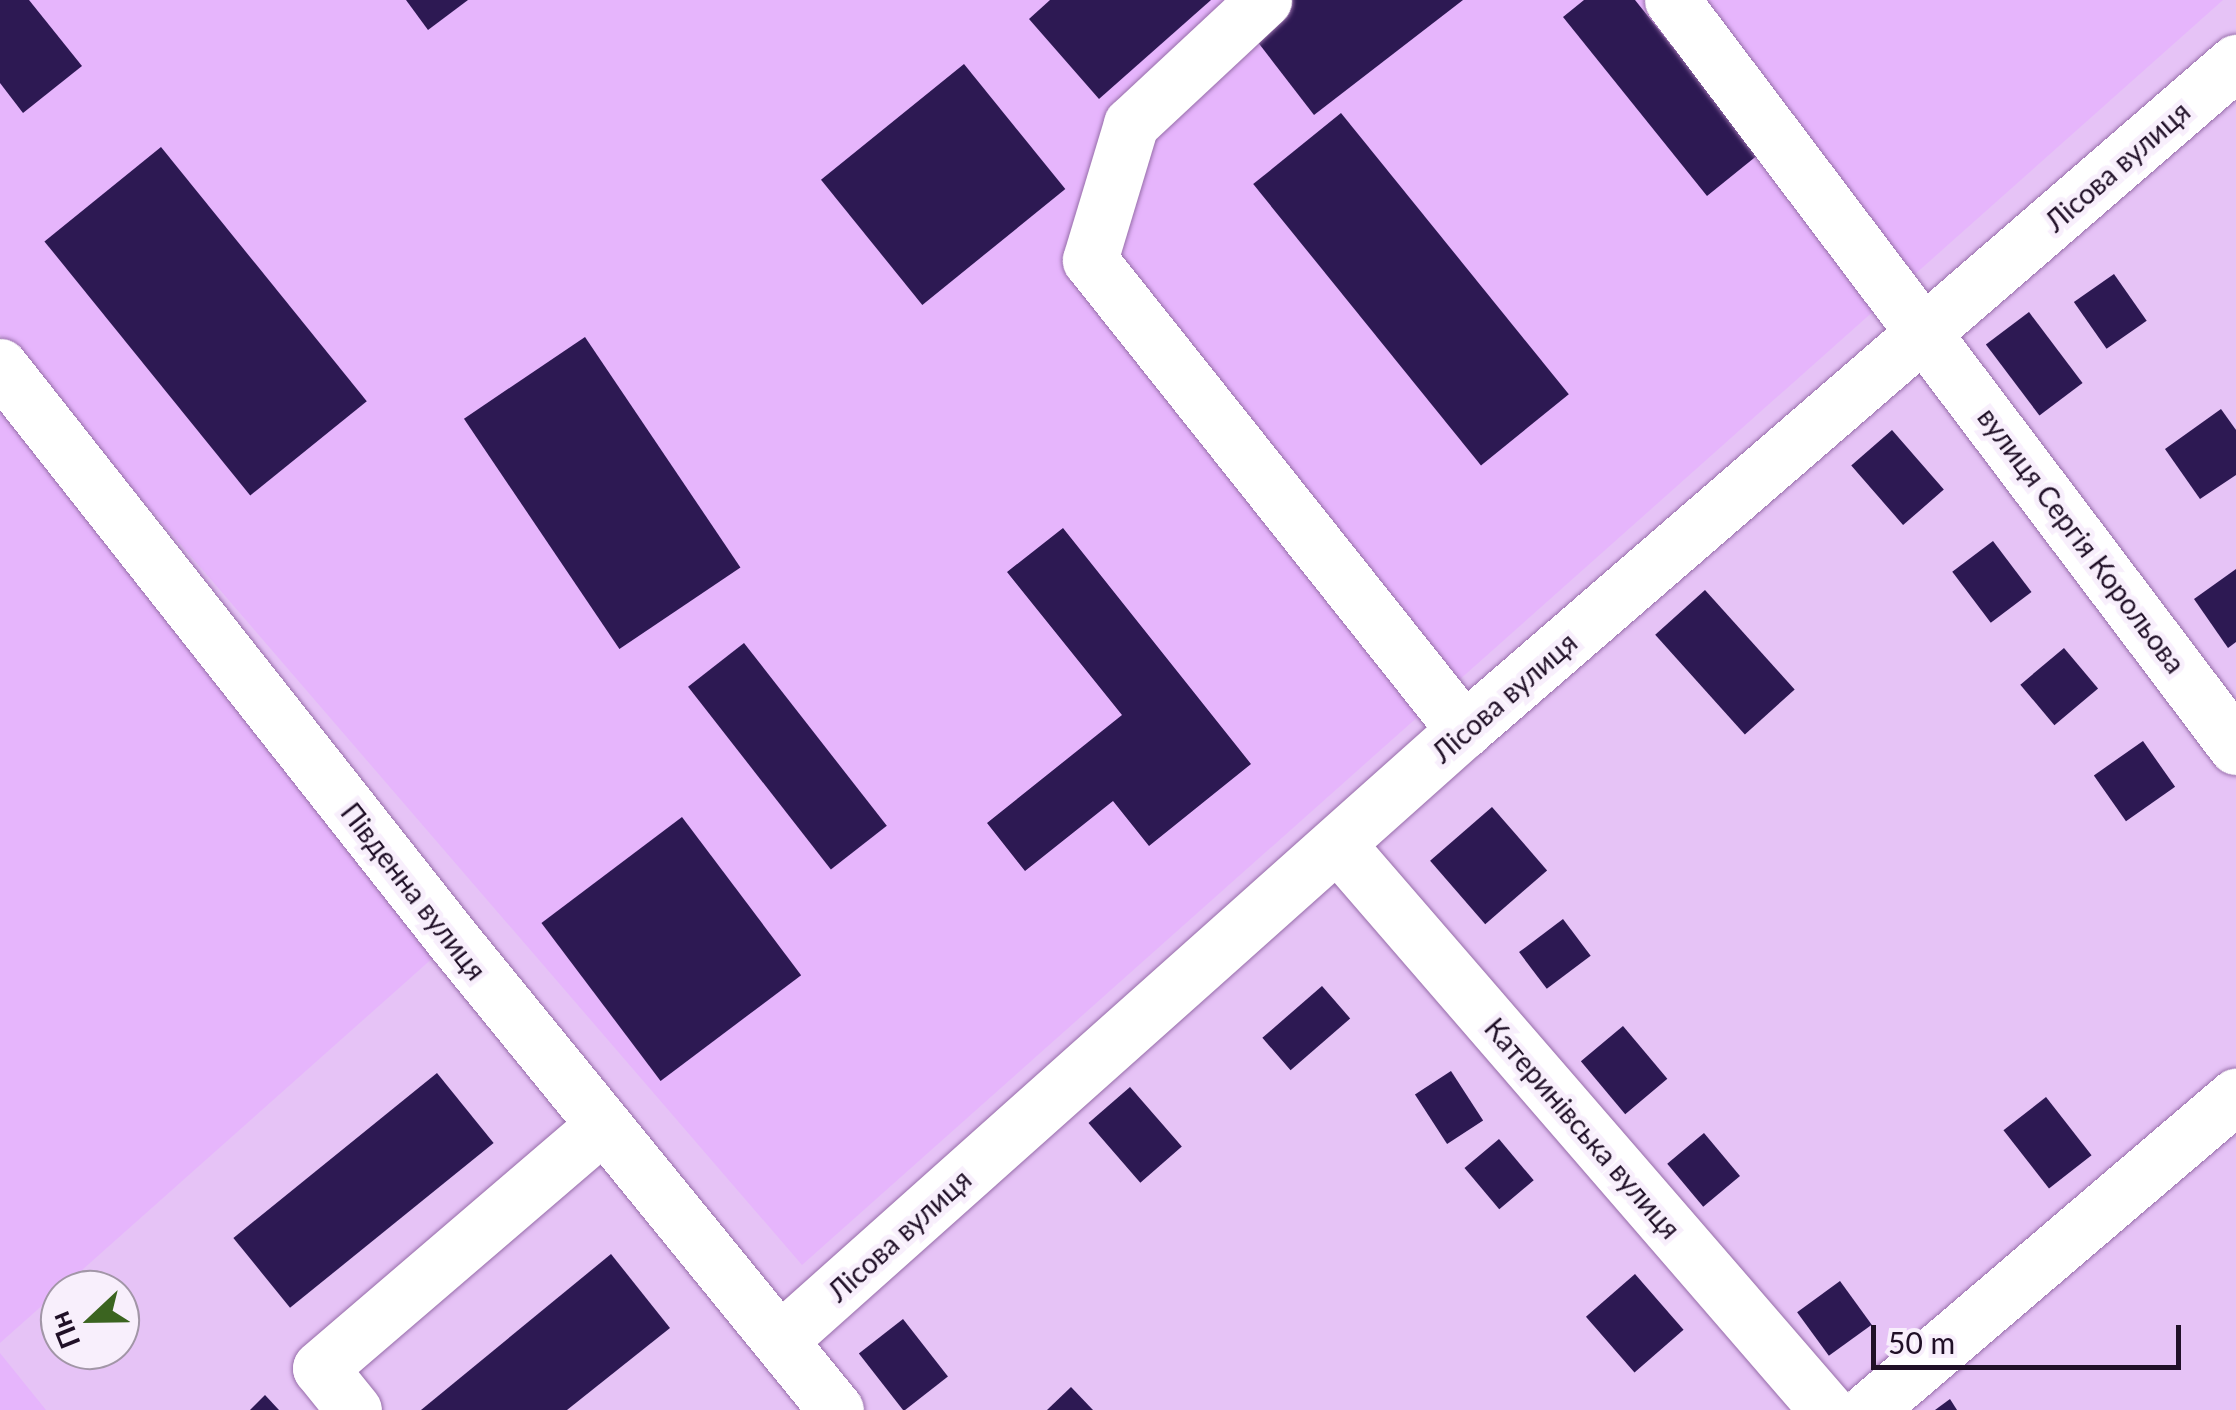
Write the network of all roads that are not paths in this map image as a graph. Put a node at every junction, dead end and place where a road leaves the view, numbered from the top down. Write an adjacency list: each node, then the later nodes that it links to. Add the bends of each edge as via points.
1 (1264, 0): 6 (street, via 1131,124 1090,260)
2 (1672, 0): 4 (street, вулиця Сергія Корольова)
3 (2236, 62): 4 (street, Лісова вулиця)
4 (1927, 332): 6 (street, Лісова вулиця); 7 (street, вулиця Сергія Корольова)
5 (0, 366): 10 (street, Південна вулиця)
6 (1464, 730): 8 (street, Лісова вулиця)
7 (2236, 747)
8 (1339, 846): 11 (street, Лісова вулиця); 14 (street, Катеринівська вулиця)
9 (2236, 1096): 15 (street)
10 (602, 1126): 11 (street, Південна вулиця); 12 (street, via 320,1368)
11 (780, 1340): 13 (street, Південна вулиця)
12 (354, 1410)
13 (836, 1410)
14 (1826, 1410)
15 (1868, 1410)

